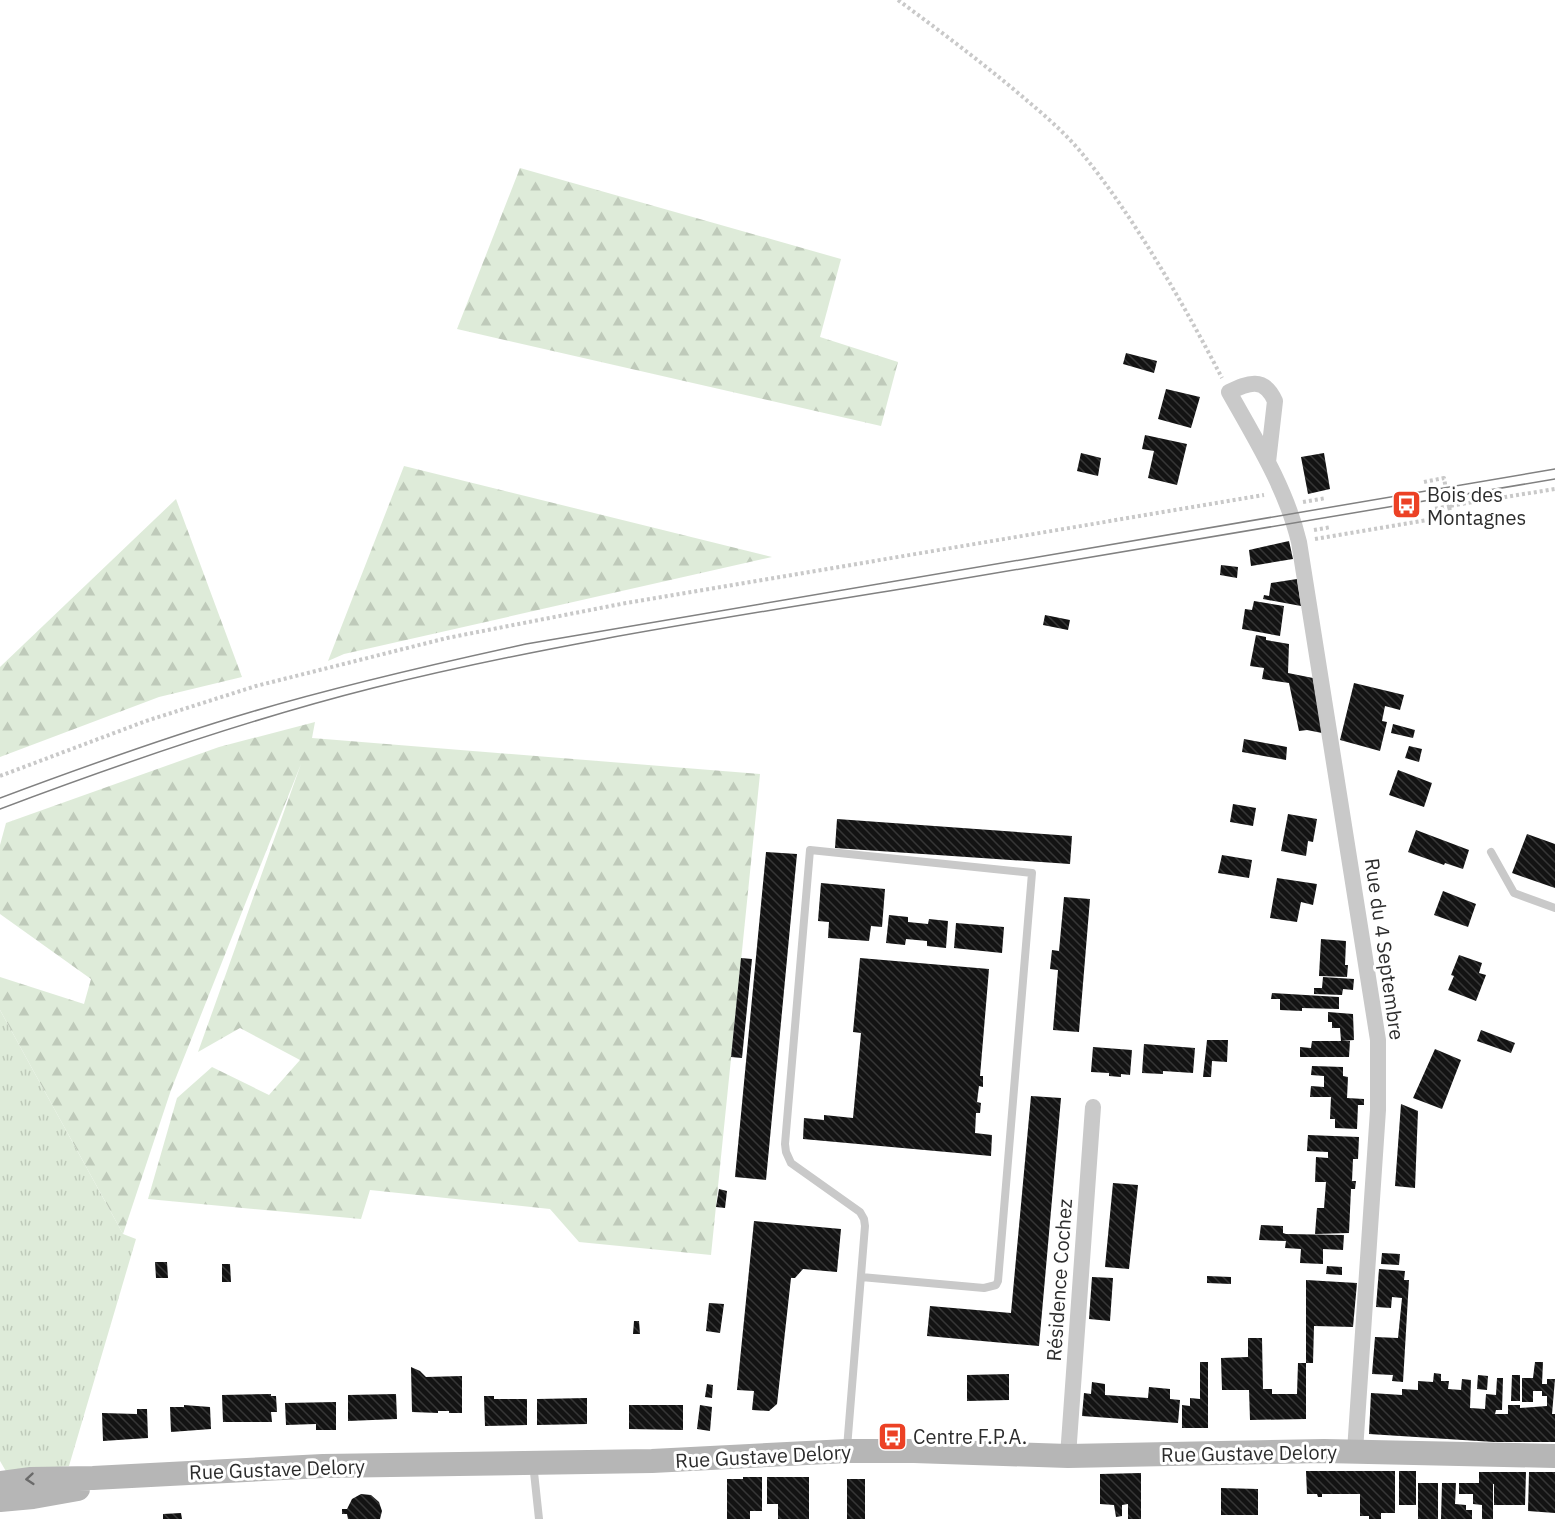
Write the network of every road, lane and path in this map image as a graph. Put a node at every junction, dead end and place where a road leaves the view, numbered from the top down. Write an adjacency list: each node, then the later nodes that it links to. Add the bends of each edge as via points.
1 (898, 0): 2 (path, via 997,75 1079,151 1148,249)
2 (1229, 392): 3 (street, Rue du 4 Septembre); 3 (street, via 1256,383 1273,396)
3 (1268, 462): 6 (street, Rue du 4 Septembre)
4 (1424, 482): 7 (path, via 1444,478)
5 (1555, 489): 7 (path)
6 (1282, 492): 9 (street, Rue du 4 Septembre); 10 (path, via 626,603 447,638 256,686)
7 (1449, 506): 8 (path); 9 (path, via 1451,516)
8 (1429, 510)
9 (1299, 542): 16 (street, Rue du 4 Septembre, via 1378,1040 1378,1110)
10 (0, 776)
11 (1491, 852): 12 (lane, via 1514,894)
12 (1555, 908)
13 (1093, 1107): 17 (street, Résidence Cochez)
14 (861, 1277): 14 (lane, via 865,1226 860,1212 791,1162 786,1152 810,850 1032,873 998,1281 984,1288); 15 (lane)
15 (847, 1451): 17 (street, Rue Gustave Delory); 19 (street, Rue Gustave Delory)
16 (1355, 1451): 17 (street, Rue Gustave Delory); 18 (street, Rue Gustave Delory)
17 (1068, 1456)
18 (1555, 1456)
19 (533, 1463): 20 (street, Rue Gustave Delory, via 313,1466); 23 (lane)
20 (151, 1475): 21 (street, Rue Gustave Delory, one-way to 21, via 31,1479); 22 (street, Rue Gustave Delory)
21 (0, 1484)
22 (0, 1500)
23 (539, 1519)

